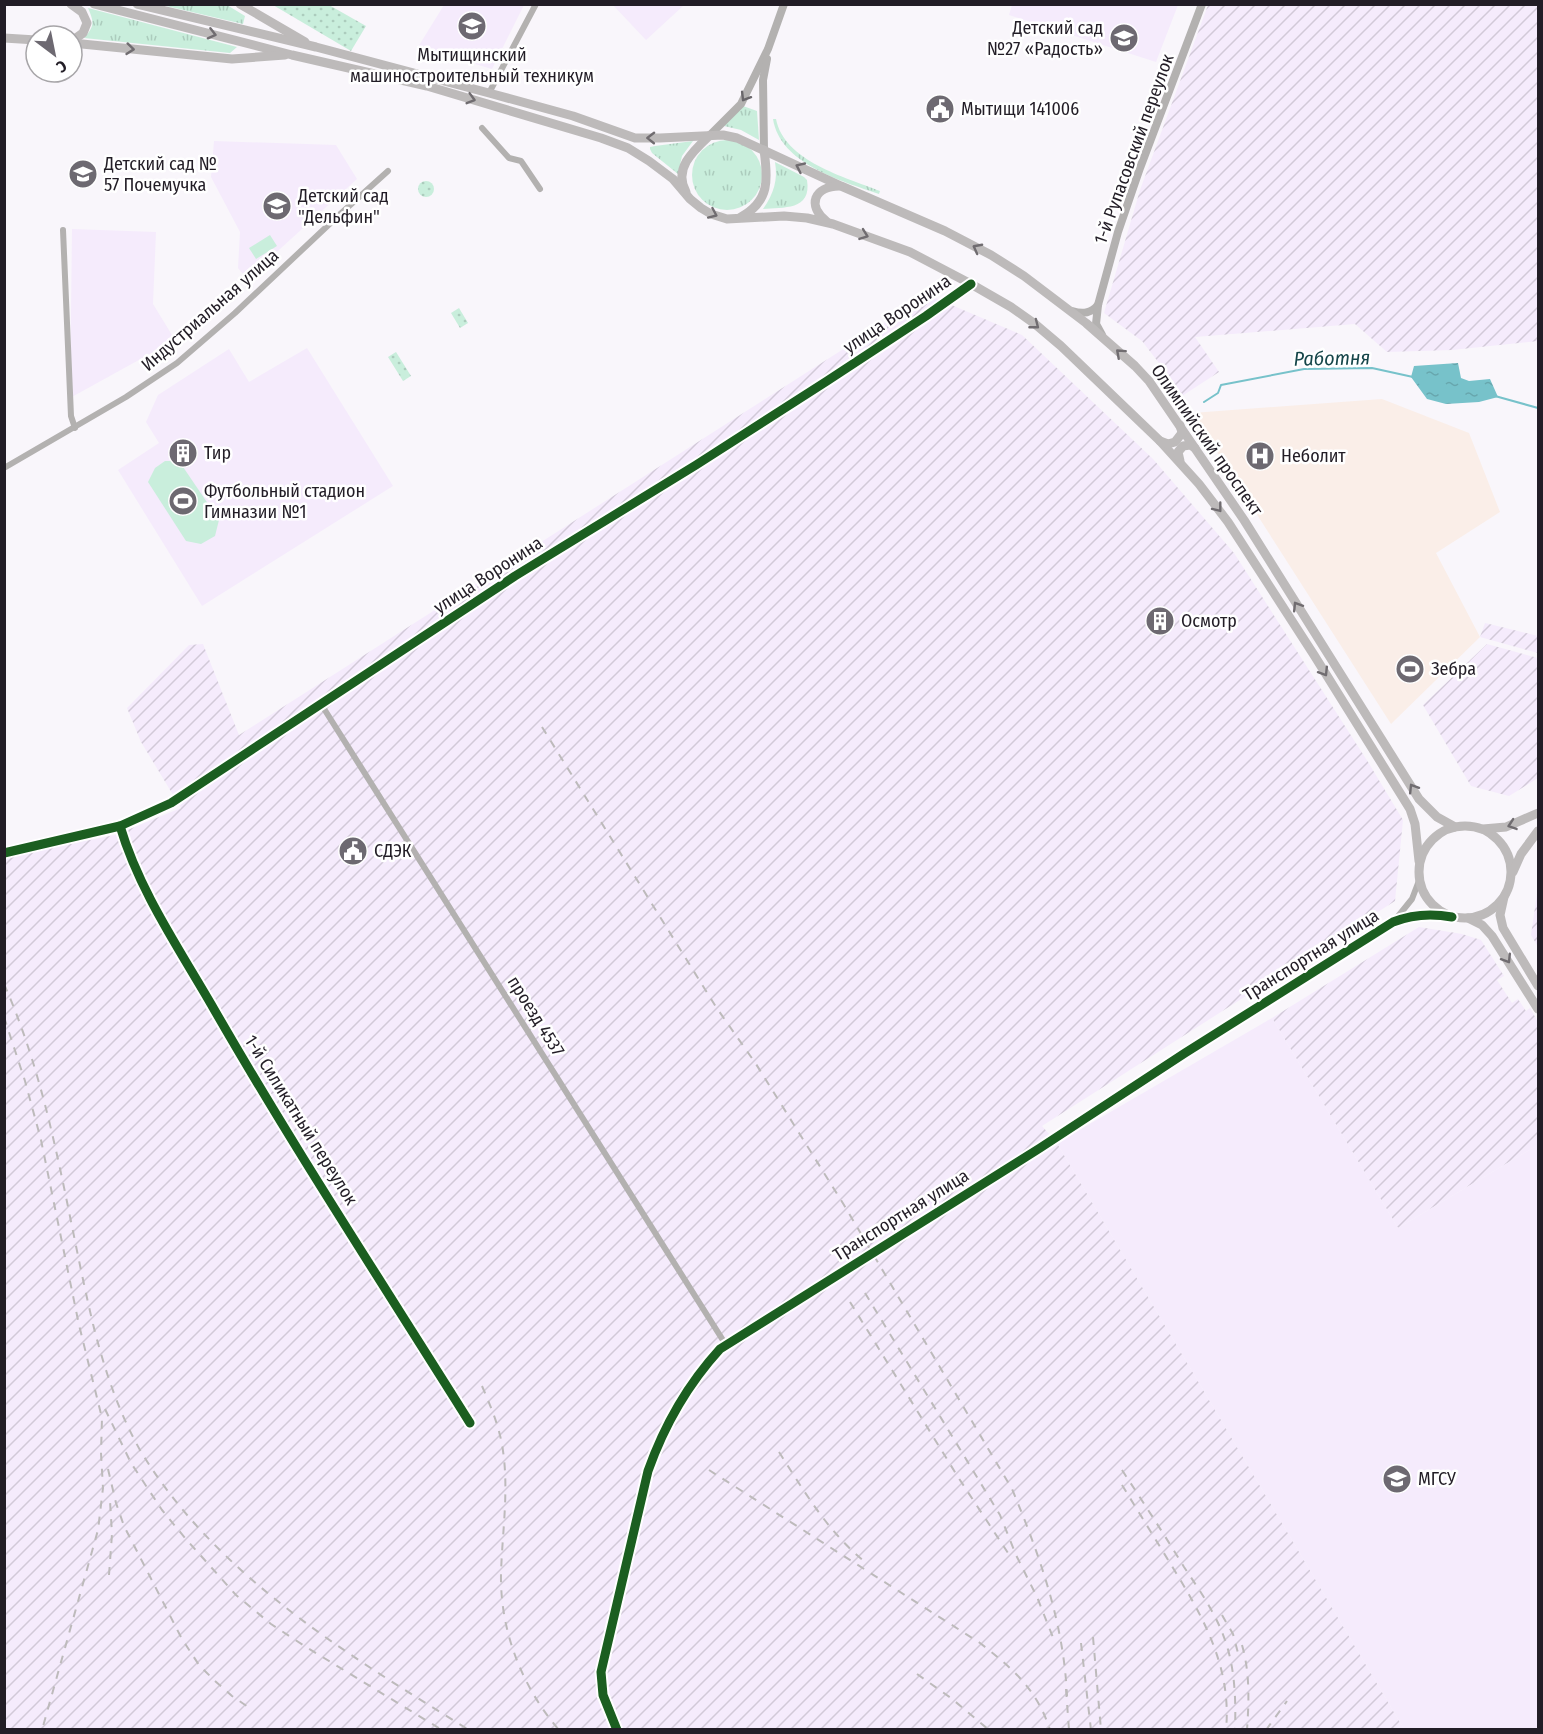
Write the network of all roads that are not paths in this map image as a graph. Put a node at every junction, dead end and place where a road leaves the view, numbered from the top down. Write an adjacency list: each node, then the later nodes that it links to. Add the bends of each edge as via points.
1 (71, 4): 8 (main road, via 82,12 87,23)
2 (94, 4): 14 (main road, Олимпийский проспект, one-way to 14)
3 (137, 4): 12 (main road, Олимпийский проспект)
4 (536, 4): 15 (street)
5 (784, 4): 13 (street)
6 (1202, 4): 27 (street, 1-й Рупасовский переулок, via 1118,232)
7 (242, 5): 12 (main road)
8 (84, 30)
9 (4, 38): 10 (main road)
10 (24, 39)
11 (84, 43): 14 (main road, one-way to 14, via 232,59)
12 (316, 47): 15 (main road, Олимпийский проспект)
13 (768, 49): 17 (street, one-way to 17, via 741,104); 18 (street, via 763,80)
14 (292, 55): 22 (main road, Олимпийский проспект, one-way to 22, via 427,86 619,144 649,161)
15 (489, 93): 17 (main road, Олимпийский проспект, one-way to 15, via 635,138)
16 (482, 128): 21 (street, via 509,158 521,160)
17 (709, 136): 18 (main road, Олимпийский проспект, via 737,138); 22 (main road, via 685,162 682,182)
18 (764, 150): 20 (main road, Олимпийский проспект, one-way to 18); 23 (main road, via 764,195 759,204)
19 (388, 171): 31 (street, Индустриальная улица, via 177,363)
20 (841, 186): 24 (main road, via 824,189 815,200 818,212); 28 (main road, Олимпийский проспект, one-way to 20, via 982,250)
21 (540, 189)
22 (690, 199): 23 (main road, Олимпийский проспект, one-way to 23, via 720,218)
23 (739, 218): 24 (main road, Олимпийский проспект, via 784,216)
24 (827, 222): 26 (main road, Олимпийский проспект, one-way to 26, via 910,252)
25 (63, 230): 31 (street, via 71,416)
26 (971, 284): 32 (main road, Олимпийский проспект, one-way to 32, via 1011,307 1061,346); 36 (street, улица Воронина, via 827,381 515,576)
27 (1098, 305): 28 (street, via 1084,313); 29 (street, 1-й Рупасовский переулок, via 1096,324)
28 (1069, 309): 29 (main road, Олимпийский проспект)
29 (1102, 336): 30 (main road, Олимпийский проспект, one-way to 29, via 1142,374)
30 (1179, 424): 32 (main road, via 1182,433 1178,439 1168,444); 33 (main road, Олимпийский проспект)
31 (75, 428): 35 (street, Индустриальная улица)
32 (1160, 441): 34 (main road, Олимпийский проспект)
33 (1197, 450): 34 (main road, via 1183,446 1178,452); 39 (main road, Олимпийский проспект, one-way to 33, via 1437,817 1419,799)
34 (1181, 463): 43 (main road, Олимпийский проспект, one-way to 43, via 1235,532 1410,809)
35 (4, 468)
36 (321, 704): 38 (street, улица Воронина, via 171,803); 52 (street, проезд 4537)
37 (1539, 813): 40 (main road, one-way to 40, via 1506,827)
38 (120, 826): 42 (street, улица Воронина); 53 (street, 1-й Силикатный переулок, via 140,882 248,1068)
39 (1455, 827): 40 (main road); 43 (main road, via 1433,838)
40 (1483, 830): 44 (main road, via 1503,847 1510,861)
41 (1539, 831): 44 (main road, via 1521,854)
42 (4, 853)
43 (1419, 861): 45 (main road)
44 (1511, 877): 46 (main road)
45 (1419, 878): 47 (main road, via 1435,905); 49 (street, Транспортная улица, via 1412,899)
46 (1504, 896): 48 (main road, via 1495,906); 50 (main road, via 1500,915 1503,928)
47 (1452, 917): 48 (main road); 49 (street, Транспортная улица, via 1423,914)
48 (1468, 918): 51 (main road, one-way to 51, via 1492,936)
49 (1393, 922): 52 (street, Транспортная улица)
50 (1539, 986)
51 (1539, 1010)
52 (726, 1345): 54 (street, Транспортная улица, via 706,1364 673,1414 648,1471 601,1672 603,1695)
53 (470, 1423)
54 (617, 1730)

